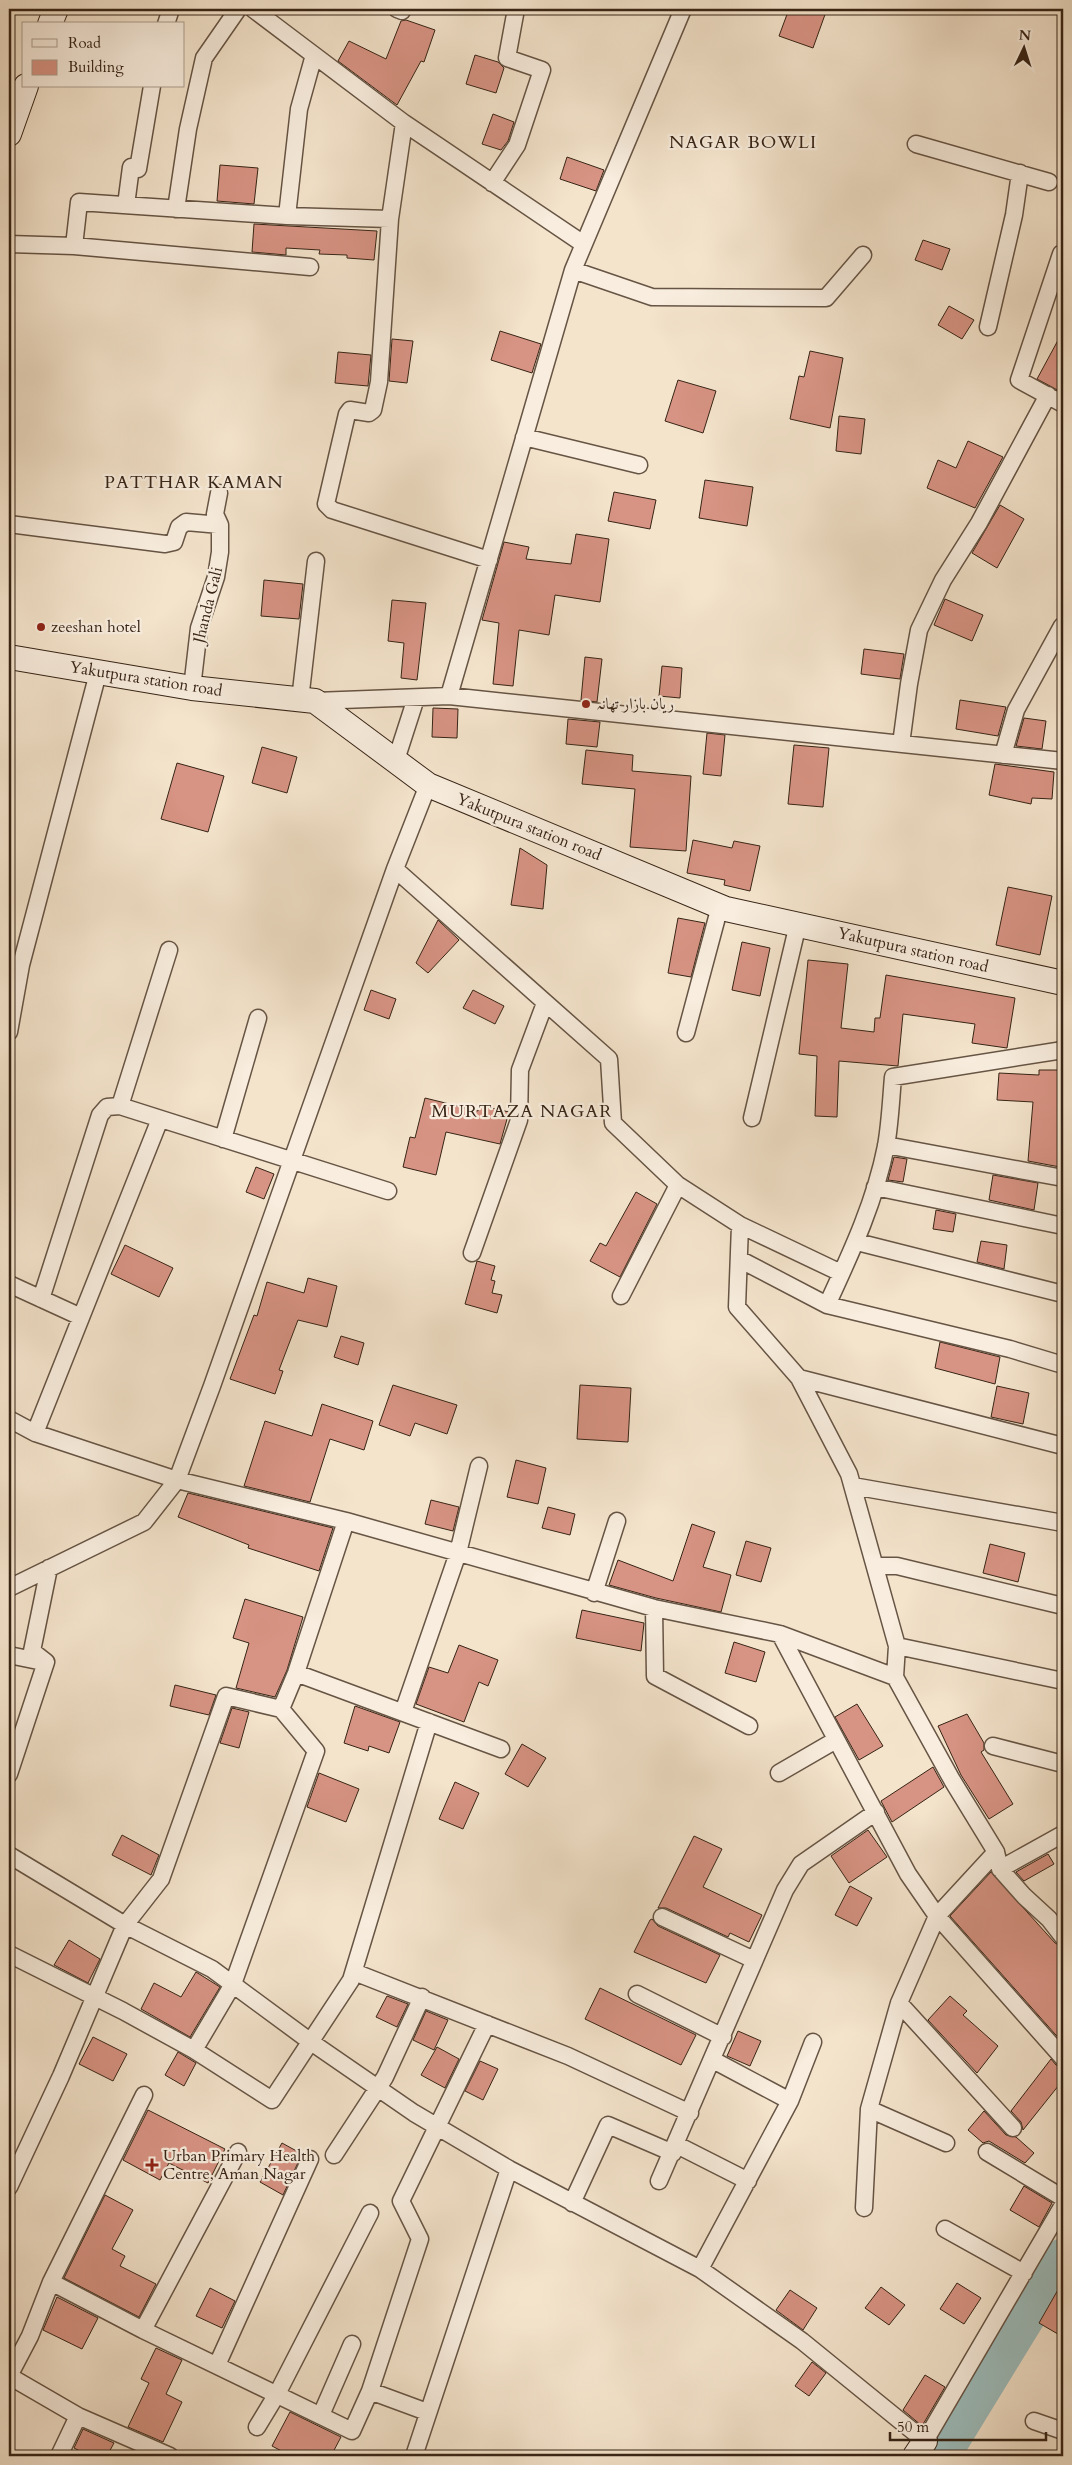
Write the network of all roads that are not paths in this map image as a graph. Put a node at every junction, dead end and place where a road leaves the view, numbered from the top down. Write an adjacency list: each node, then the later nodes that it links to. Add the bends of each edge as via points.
1 (56, 9): 9 (street)
2 (171, 9): 10 (street)
3 (238, 9): 21 (street, via 204,58 188,129)
4 (253, 9): 11 (street)
5 (397, 9): 6 (street, via 402,12)
6 (403, 9)
7 (516, 9): 19 (street, via 507,58 542,70 517,145)
8 (683, 9): 24 (street)
9 (51, 22)
10 (167, 22)
11 (314, 55): 14 (street); 22 (street, via 299,108)
12 (25, 88): 15 (street)
13 (152, 88): 20 (street, via 138,169 131,167)
14 (404, 123): 19 (street); 23 (street)
15 (9, 134)
16 (916, 144): 17 (street)
17 (1020, 173): 18 (street); 31 (street, via 1014,215)
18 (1049, 182)
19 (492, 183): 24 (street)
20 (126, 205): 21 (street); 26 (street, via 79,202)
21 (176, 208): 22 (street)
22 (287, 216): 23 (street)
23 (390, 219): 39 (street, via 379,382 369,413 350,410 347,414 326,504 332,510)
24 (582, 243): 30 (street)
25 (9, 244): 26 (street)
26 (74, 246): 29 (street)
27 (1063, 254): 32 (street, via 1019,380)
28 (864, 255): 30 (street, via 826,298 652,297)
29 (310, 267)
30 (573, 270): 34 (street)
31 (988, 327)
32 (1048, 395): 33 (street); 48 (street, via 984,516 943,580 919,630)
33 (1063, 404)
34 (524, 437): 35 (street); 39 (street)
35 (639, 465)
36 (218, 493): 38 (street, Jhanda Gali, via 215,514)
37 (9, 524): 38 (street, via 165,544 174,542 179,527 186,522)
38 (220, 525): 44 (street, Jhanda Gali, via 218,568 199,628)
39 (489, 560): 45 (street)
40 (316, 561): 47 (street)
41 (1062, 626): 49 (street, via 1016,710)
42 (9, 657): 43 (street, Yakutpura station road)
43 (98, 673): 44 (street, Yakutpura station road); 57 (street)
44 (192, 688): 47 (street, Yakutpura station road)
45 (449, 696): 46 (street); 48 (street)
46 (416, 698): 47 (street); 50 (street)
47 (307, 700): 50 (street, Yakutpura station road)
48 (901, 744): 49 (street)
49 (1003, 755): 51 (street)
50 (396, 760): 52 (street, Yakutpura station road)
51 (1063, 761)
52 (428, 785): 53 (street); 54 (street, Yakutpura station road)
53 (395, 869): 59 (street); 69 (street)
54 (720, 906): 55 (street, Yakutpura station road); 62 (street)
55 (798, 924): 58 (street, Yakutpura station road); 65 (street)
56 (169, 950): 64 (street)
57 (15, 964): 61 (street)
58 (1063, 983)
59 (545, 1003): 71 (street, via 609,1059 613,1123); 77 (street, via 520,1070 519,1120)
60 (258, 1018): 67 (street)
61 (9, 1032)
62 (686, 1033)
63 (1063, 1050): 68 (street, via 894,1077)
64 (120, 1106): 66 (street); 83 (street, via 107,1107 100,1115)
65 (752, 1118)
66 (160, 1119): 67 (street); 85 (street)
67 (223, 1140): 69 (street)
68 (886, 1145): 70 (street); 72 (street)
69 (292, 1162): 73 (street); 92 (street)
70 (1063, 1178)
71 (678, 1185): 74 (street); 82 (street)
72 (876, 1187): 75 (street); 76 (street)
73 (388, 1191)
74 (740, 1225): 78 (street); 79 (street)
75 (1063, 1226)
76 (856, 1242): 79 (street); 81 (street)
77 (472, 1253)
78 (739, 1259): 84 (street); 87 (street, via 737,1307)
79 (841, 1274): 84 (street)
80 (9, 1284): 83 (street)
81 (1063, 1294)
82 (621, 1296)
83 (41, 1298): 85 (street)
84 (828, 1304): 86 (street)
85 (81, 1317): 89 (street)
86 (1063, 1365)
87 (799, 1378): 90 (street); 93 (street)
88 (9, 1419): 89 (street)
89 (34, 1433): 92 (street)
90 (1063, 1446)
91 (479, 1466): 97 (street)
92 (177, 1480): 94 (street); 99 (street, via 144,1522)
93 (853, 1486): 96 (street); 98 (street)
94 (346, 1521): 97 (street); 108 (street)
95 (617, 1521): 101 (street)
96 (1063, 1523)
97 (458, 1553): 101 (street); 112 (street)
98 (875, 1566): 102 (street, via 897,1566); 105 (street)
99 (49, 1568): 100 (street); 107 (street, via 32,1651)
100 (9, 1588)
101 (594, 1592): 103 (street)
102 (1063, 1606)
103 (654, 1608): 104 (street); 114 (street, via 655,1676)
104 (780, 1634): 109 (street); 115 (street)
105 (897, 1646): 109 (street); 110 (street)
106 (9, 1655): 107 (street)
107 (46, 1662): 119 (street)
108 (296, 1673): 111 (street); 112 (street)
109 (895, 1676): 123 (street)
110 (1063, 1681)
111 (281, 1709): 128 (street, via 226,1696 161,1880); 133 (street, via 316,1751)
112 (403, 1712): 113 (street)
113 (430, 1722): 117 (street); 132 (street)
114 (749, 1726)
115 (836, 1740): 120 (street); 121 (street)
116 (993, 1746): 118 (street)
117 (502, 1749)
118 (1063, 1764)
119 (9, 1774)
120 (779, 1774)
121 (876, 1812): 126 (street, via 908,1874); 131 (street, via 801,1864 785,1890)
122 (1063, 1834): 125 (street)
123 (996, 1852): 125 (street); 126 (street)
124 (9, 1854): 128 (street)
125 (1000, 1869): 129 (street)
126 (937, 1916): 137 (street); 143 (street)
127 (662, 1917): 131 (street)
128 (125, 1925): 133 (street, via 212,1969); 135 (street)
129 (1063, 1937)
130 (9, 1954): 135 (street)
131 (754, 1960): 139 (street)
132 (354, 1972): 136 (street); 140 (street)
133 (233, 1984): 140 (street); 142 (street)
134 (637, 1994): 139 (street)
135 (95, 1997): 142 (street); 161 (street)
136 (422, 1997): 138 (street); 145 (street)
137 (899, 2003): 148 (street); 151 (street)
138 (487, 2024): 149 (street, via 568,2056); 150 (street)
139 (723, 2037): 144 (street)
140 (311, 2042): 142 (street, via 272,2100); 145 (street)
141 (813, 2042): 147 (street)
142 (194, 2050)
143 (1063, 2058)
144 (713, 2060): 147 (street); 149 (street)
145 (378, 2088): 150 (street); 156 (street)
146 (144, 2095): 170 (street)
147 (790, 2101): 160 (street)
148 (870, 2108): 152 (street); 165 (street)
149 (690, 2113): 153 (street)
150 (438, 2125): 158 (street); 175 (street, via 401,2201 420,2239)
151 (1013, 2128)
152 (946, 2143)
153 (675, 2149): 159 (street); 160 (street); 163 (street, via 608,2125)
154 (238, 2152): 171 (street)
155 (987, 2152): 162 (street)
156 (334, 2155)
157 (310, 2160): 173 (street)
158 (509, 2169): 163 (street); 177 (street)
159 (659, 2181)
160 (748, 2181): 168 (street)
161 (9, 2187)
162 (1063, 2198)
163 (572, 2203): 168 (street)
164 (1063, 2205): 169 (street)
165 (864, 2208)
166 (370, 2213): 176 (street)
167 (945, 2229): 169 (street)
168 (700, 2269): 183 (street, via 802,2341)
169 (1024, 2274): 183 (street)
170 (51, 2282): 171 (street); 174 (street, via 30,2336)
171 (144, 2330): 173 (street)
172 (352, 2344): 178 (street)
173 (217, 2365): 176 (street)
174 (9, 2376): 179 (street)
175 (370, 2391): 177 (street); 178 (street, via 352,2431)
176 (277, 2394): 178 (street); 181 (street)
177 (427, 2412): 186 (street)
178 (321, 2415)
179 (78, 2416): 184 (street); 185 (street)
180 (1034, 2421): 182 (street)
181 (257, 2428)
182 (1063, 2431)
183 (920, 2449)
184 (160, 2454)
185 (59, 2456)
186 (414, 2456)

